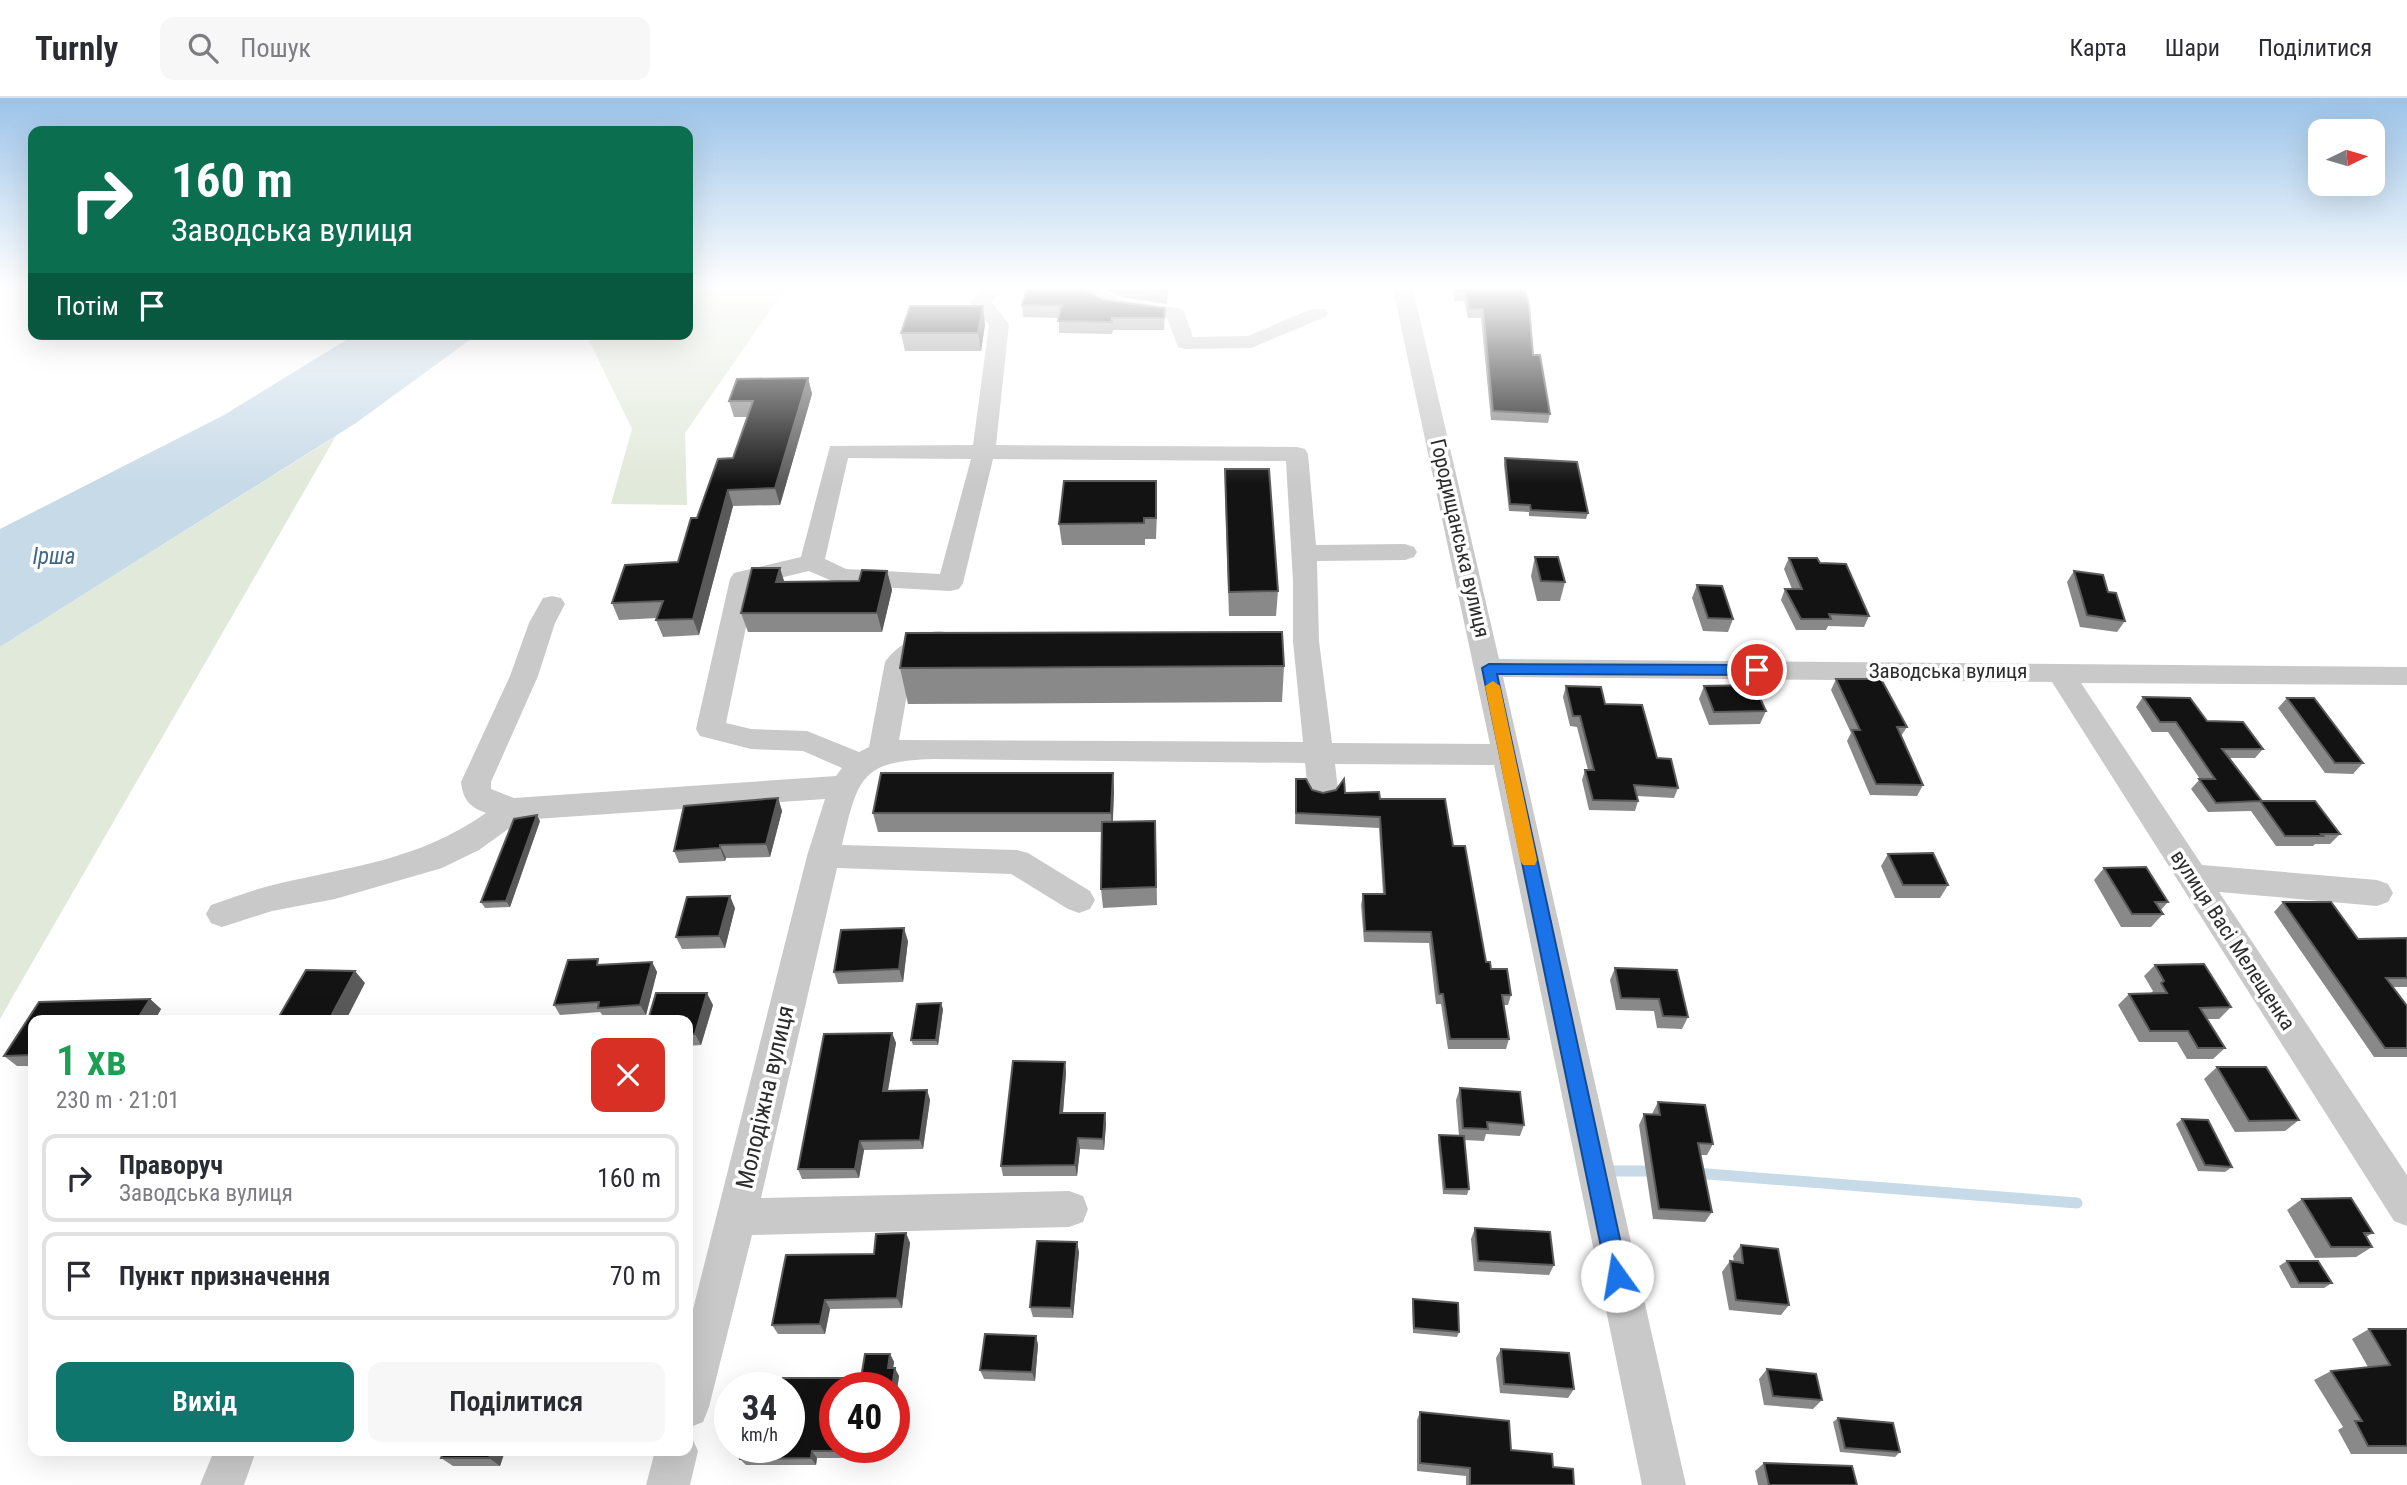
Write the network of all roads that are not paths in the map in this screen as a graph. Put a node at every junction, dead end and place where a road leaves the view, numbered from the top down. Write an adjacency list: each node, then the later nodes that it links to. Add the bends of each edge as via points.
1 (996, 354): 3 (street)
2 (1418, 354): 9 (street, Городищанська вулиця)
3 (984, 452): 5 (street, via 1297,454); 6 (street, via 838,451); 6 (street, via 950,583 841,577)
4 (1405, 552): 5 (street)
5 (1304, 553): 12 (street, via 1306,641)
6 (812, 562): 14 (street, via 743,579 710,729 751,739 807,741)
7 (552, 604): 16 (street, via 476,782 477,794 483,799)
8 (941, 635): 14 (street, Молодіжна вулиця, via 899,662)
9 (1489, 668): 10 (street, Заводська вулиця); 13 (street, Городищанська вулиця)
10 (2059, 671): 11 (street, Заводська вулиця); 18 (street, вулиця Васі Мелещенка)
11 (2407, 676)
12 (1320, 752): 13 (street); 14 (street, via 934,748); 15 (street)
13 (1507, 755): 30 (street, Городищанська вулиця)
14 (862, 768): 16 (street); 17 (street, Молодіжна вулиця)
15 (1323, 790)
16 (514, 809): 21 (street, via 468,842 431,859)
17 (823, 856): 20 (street, via 1017,862); 24 (street, Молодіжна вулиця)
18 (2192, 877): 19 (street); 22 (street, вулиця Васі Мелещенка)
19 (2377, 892)
20 (1079, 900)
21 (222, 914)
22 (2407, 1208)
23 (1069, 1209): 24 (street)
24 (737, 1217): 25 (street, Молодіжна вулиця)
25 (693, 1388)
26 (233, 1456): 28 (street)
27 (675, 1456): 29 (street)
28 (222, 1485)
29 (668, 1485)
30 (1664, 1485)

